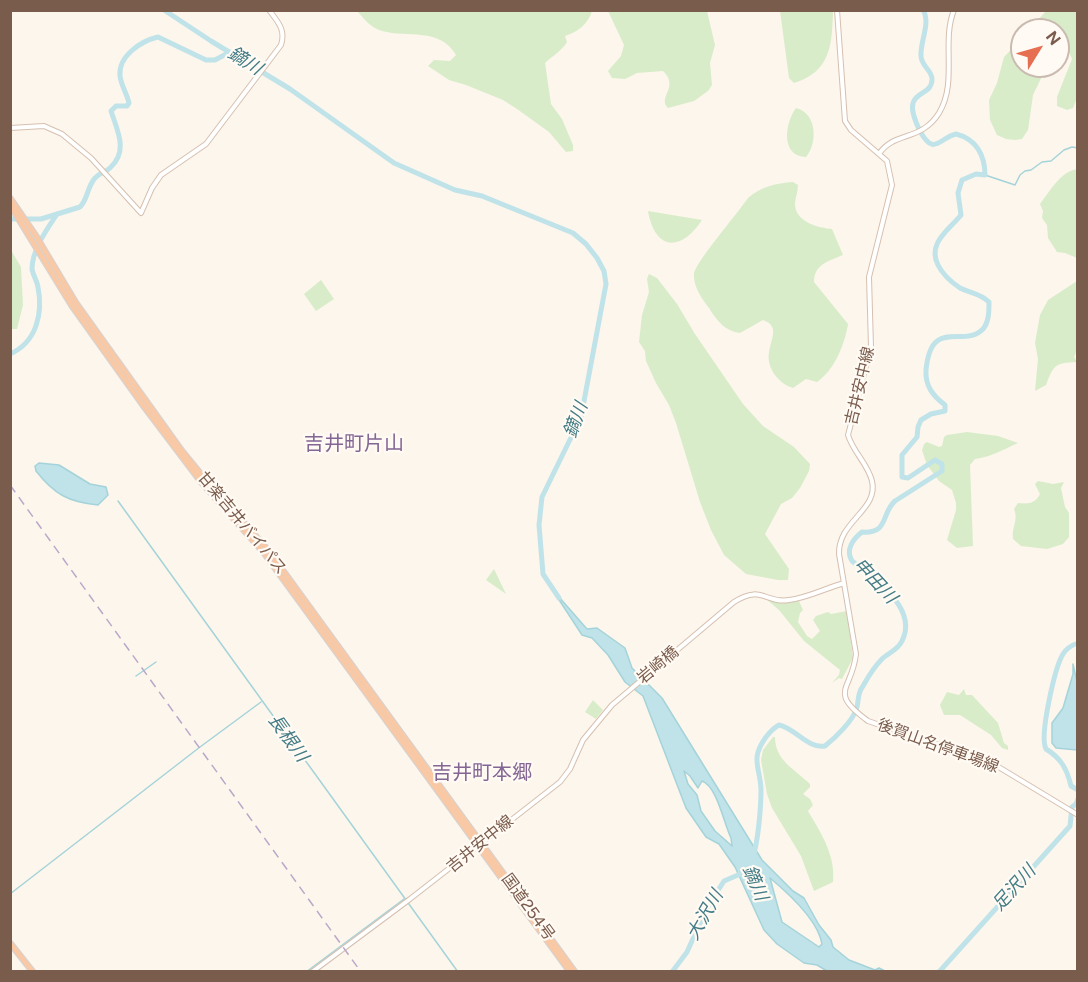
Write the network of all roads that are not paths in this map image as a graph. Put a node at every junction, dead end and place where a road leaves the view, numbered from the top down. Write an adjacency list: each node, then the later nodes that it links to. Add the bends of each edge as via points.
1 (269, 10): 4 (main road, via 284,33 281,45 206,144 161,175 141,213 101,168 55,130 39,126)
2 (837, 10): 5 (main road, via 845,121)
3 (954, 10): 5 (main road, via 946,96 939,113 924,129 888,143)
4 (10, 128)
5 (879, 154): 9 (main road, 吉井安中線, via 888,164 891,192 870,272 871,347 848,435 872,480 872,490 870,500 838,543)
6 (10, 198): 8 (highway, 甘楽吉井バイパス)
7 (10, 206): 8 (highway, 甘楽吉井バイパス)
8 (19, 213): 12 (highway, 甘楽吉井バイパス, via 76,303 182,451 268,550)
9 (844, 583): 10 (main road, 岩崎橋, via 788,600 761,594 744,596); 11 (main road, 後賀山名停車場線, via 856,654 845,698 853,710 880,726 992,763)
10 (624, 693): 12 (main road, 吉井安中線, via 587,734 563,778)
11 (1077, 815)
12 (479, 844): 15 (main road, 吉井安中線); 16 (highway, 国道254号); 17 (highway, 国道254号)
13 (10, 943): 14 (highway)
14 (33, 972)
15 (312, 972)
16 (570, 972)
17 (575, 972)

